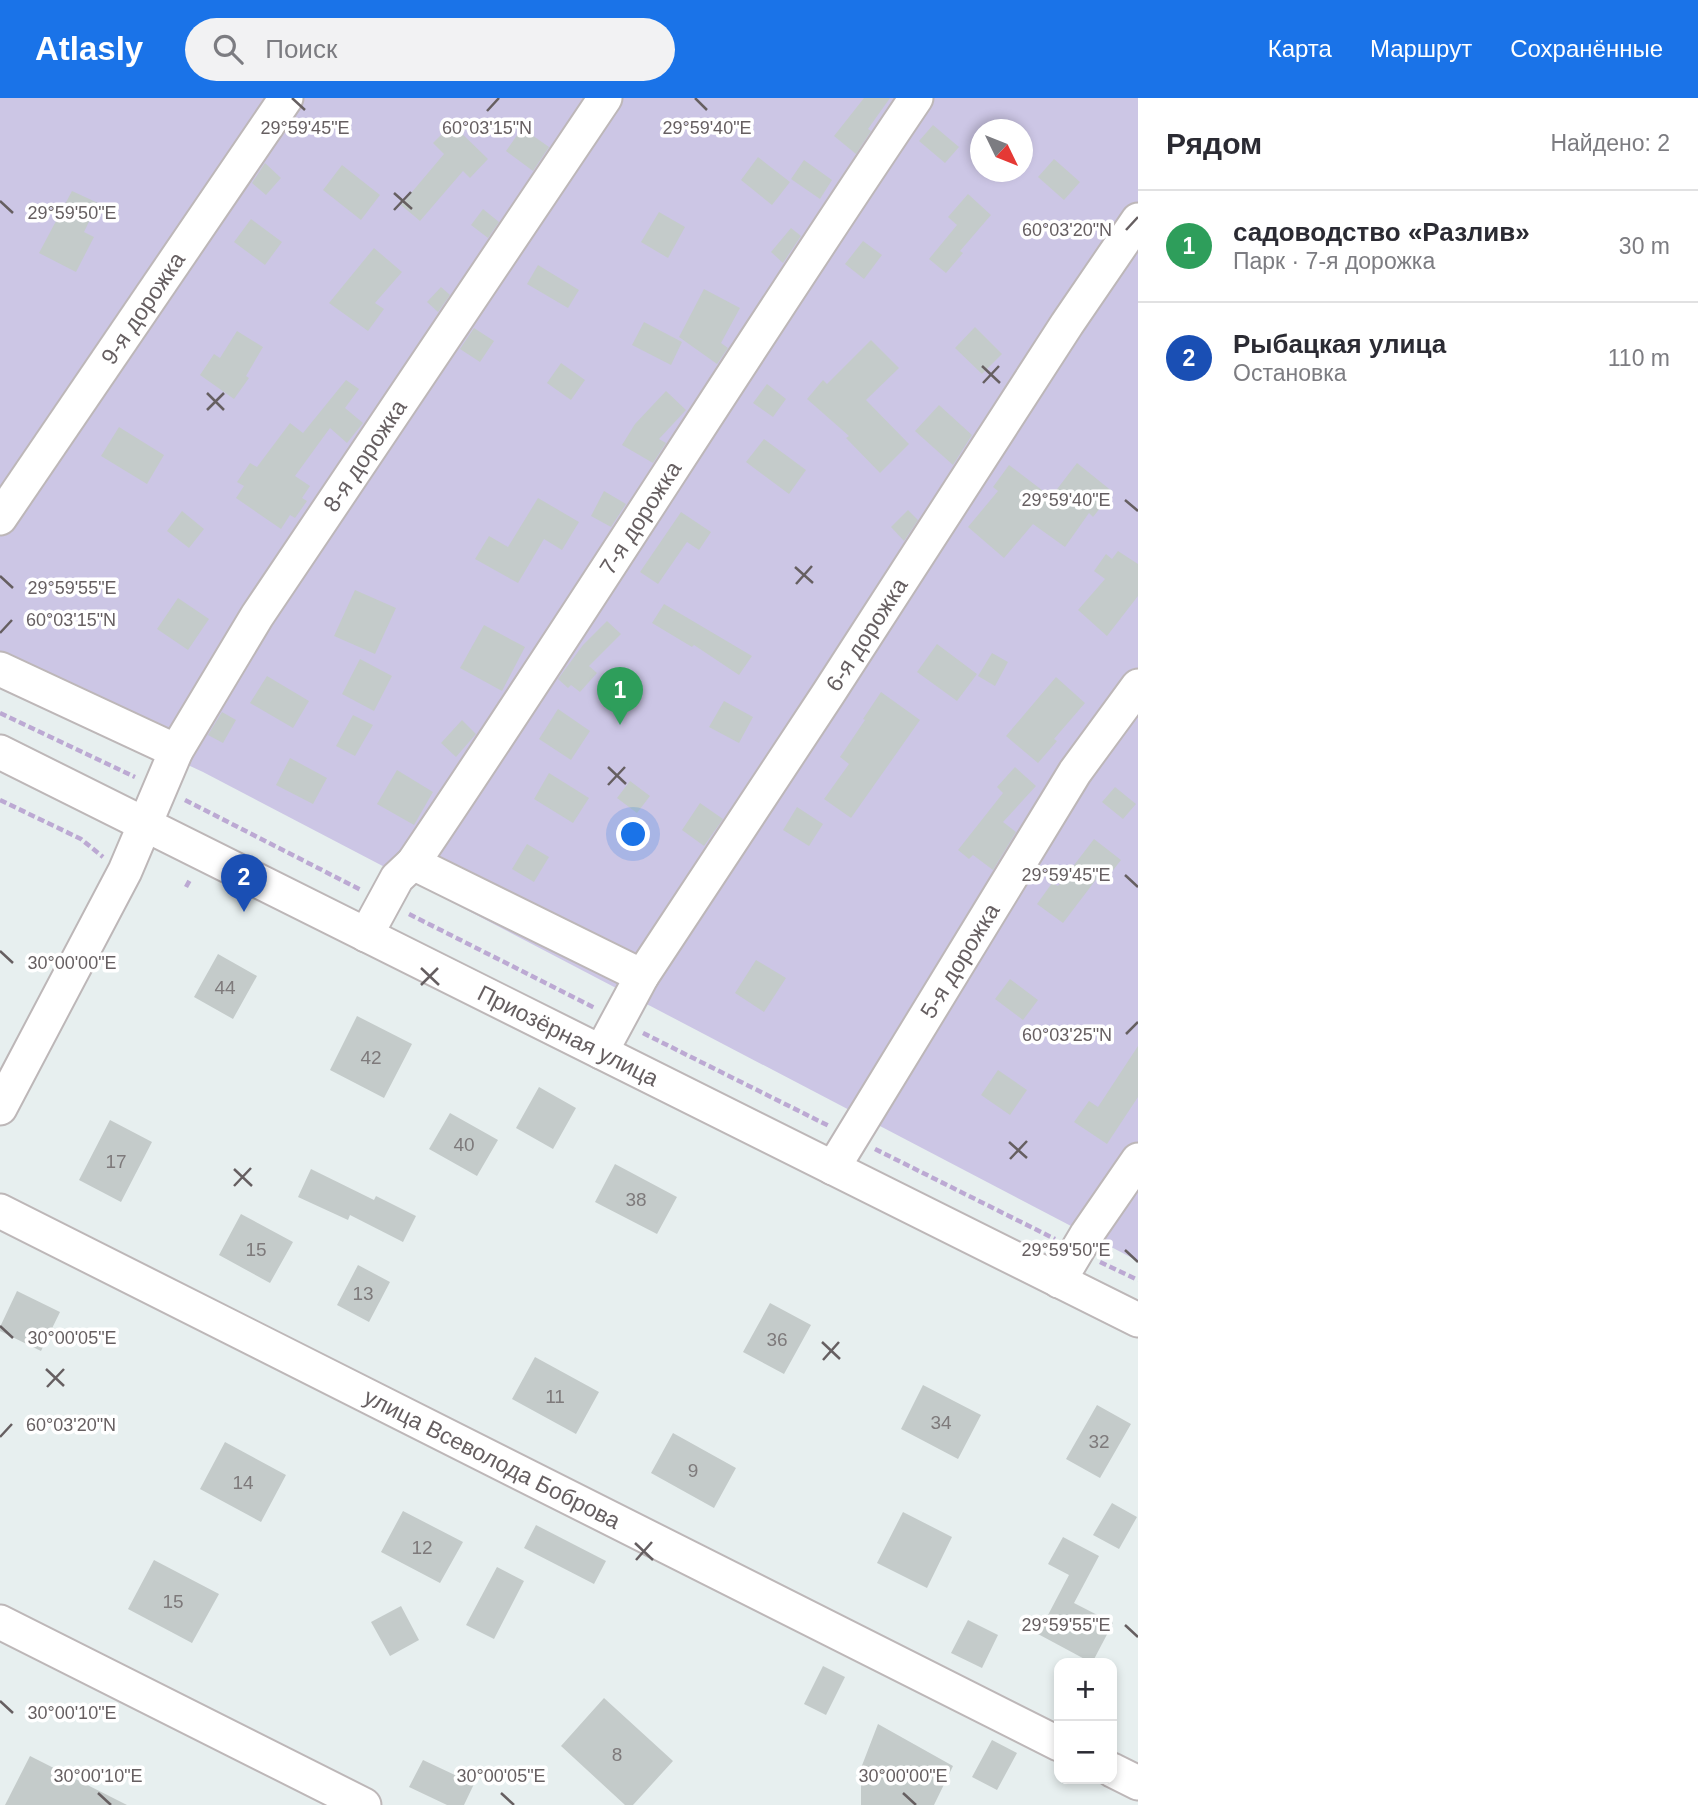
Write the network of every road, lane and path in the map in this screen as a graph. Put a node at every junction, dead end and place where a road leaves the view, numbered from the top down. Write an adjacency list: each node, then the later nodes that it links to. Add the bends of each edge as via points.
1 (286, 98): 5 (street, 9-я дорожка)
2 (605, 98): 9 (street, 8-я дорожка, via 257,616)
3 (916, 98): 15 (street, 7-я дорожка)
4 (1138, 220): 18 (street, 6-я дорожка)
5 (0, 518)
6 (0, 669): 9 (street)
7 (1138, 686): 22 (street, 5-я дорожка, via 1075,772)
8 (0, 713): 11 (path)
9 (176, 751): 11 (street, 8-я дорожка)
10 (0, 752): 13 (street, Приозёрная улица)
11 (159, 788): 13 (street, 8-я дорожка); 16 (path)
12 (0, 800): 14 (path, via 81,839)
13 (145, 823): 17 (street, Приозёрная улица); 21 (street, 8-я дорожка)
14 (108, 862)
15 (413, 863): 16 (street, 7-я дорожка, via 397,877); 18 (street)
16 (384, 902): 17 (street, 7-я дорожка); 19 (path)
17 (366, 935): 20 (street, Приозёрная улица)
18 (642, 976): 19 (street, 6-я дорожка)
19 (617, 1019): 20 (street, 6-я дорожка); 22 (path)
20 (601, 1052): 24 (street, Приозёрная улица)
21 (0, 1108)
22 (850, 1137): 24 (street, 5-я дорожка); 26 (path)
23 (1138, 1160): 26 (street)
24 (832, 1168): 28 (street, Приозёрная улица)
25 (0, 1211): 31 (street, улица Всеволода Боброва)
26 (1077, 1250): 27 (path); 28 (street)
27 (1138, 1280)
28 (1059, 1281): 29 (street, Приозёрная улица)
29 (1138, 1320)
30 (0, 1622): 34 (street)
31 (1054, 1741)
32 (1117, 1772): 33 (street)
33 (1138, 1783)
34 (364, 1805)

